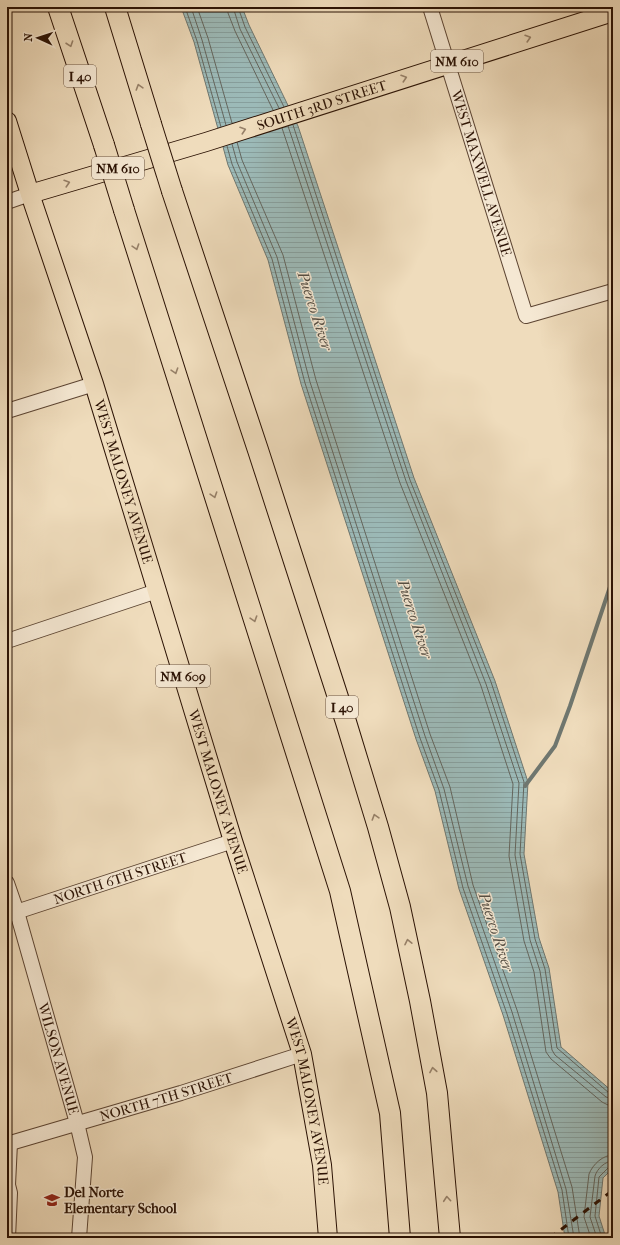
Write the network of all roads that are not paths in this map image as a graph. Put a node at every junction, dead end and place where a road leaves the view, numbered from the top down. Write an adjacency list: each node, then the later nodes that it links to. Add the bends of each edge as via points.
1 (58, 7): 24 (highway, I 40, one-way to 24, bridge, via 340,891 390,1113)
2 (116, 7): 25 (highway, I 40, one-way to 2, bridge, via 437,1093 400,907 346,722 172,191)
3 (430, 7): 5 (street, WEST MAXWELL AVENUE)
4 (613, 12): 5 (main road, SOUTH 3RD STREET / NM 610, one-way to 4)
5 (448, 64): 7 (main road, SOUTH 3RD STREET / NM 610, one-way to 5, via 206,142); 9 (street, WEST MAXWELL AVENUE, via 526,316)
6 (7, 121): 7 (main road, WEST MALONEY AVENUE / NM 609)
7 (30, 194): 8 (street); 10 (main road, WEST MALONEY AVENUE / NM 609)
8 (7, 202)
9 (613, 291)
10 (94, 384): 11 (street); 12 (main road, WEST MALONEY AVENUE / NM 609)
11 (7, 411)
12 (158, 591): 13 (street); 14 (main road, WEST MALONEY AVENUE / NM 609)
13 (7, 641)
14 (232, 841): 16 (street, NORTH 6TH STREET); 17 (main road, WEST MALONEY AVENUE / NM 609)
15 (7, 883): 16 (street, WILSON AVENUE)
16 (12, 913): 18 (street, WILSON AVENUE)
17 (302, 1054): 18 (street, NORTH 7TH STREET); 23 (main road, WEST MALONEY AVENUE / NM 609, via 322,1165)
18 (77, 1123): 19 (street, NORTH 7TH STREET); 22 (street, WILSON AVENUE, via 85,1157)
19 (9, 1144): 20 (street)
20 (8, 1185): 21 (street)
21 (8, 1238)
22 (79, 1238)
23 (328, 1238)
24 (400, 1238)
25 (450, 1238)

